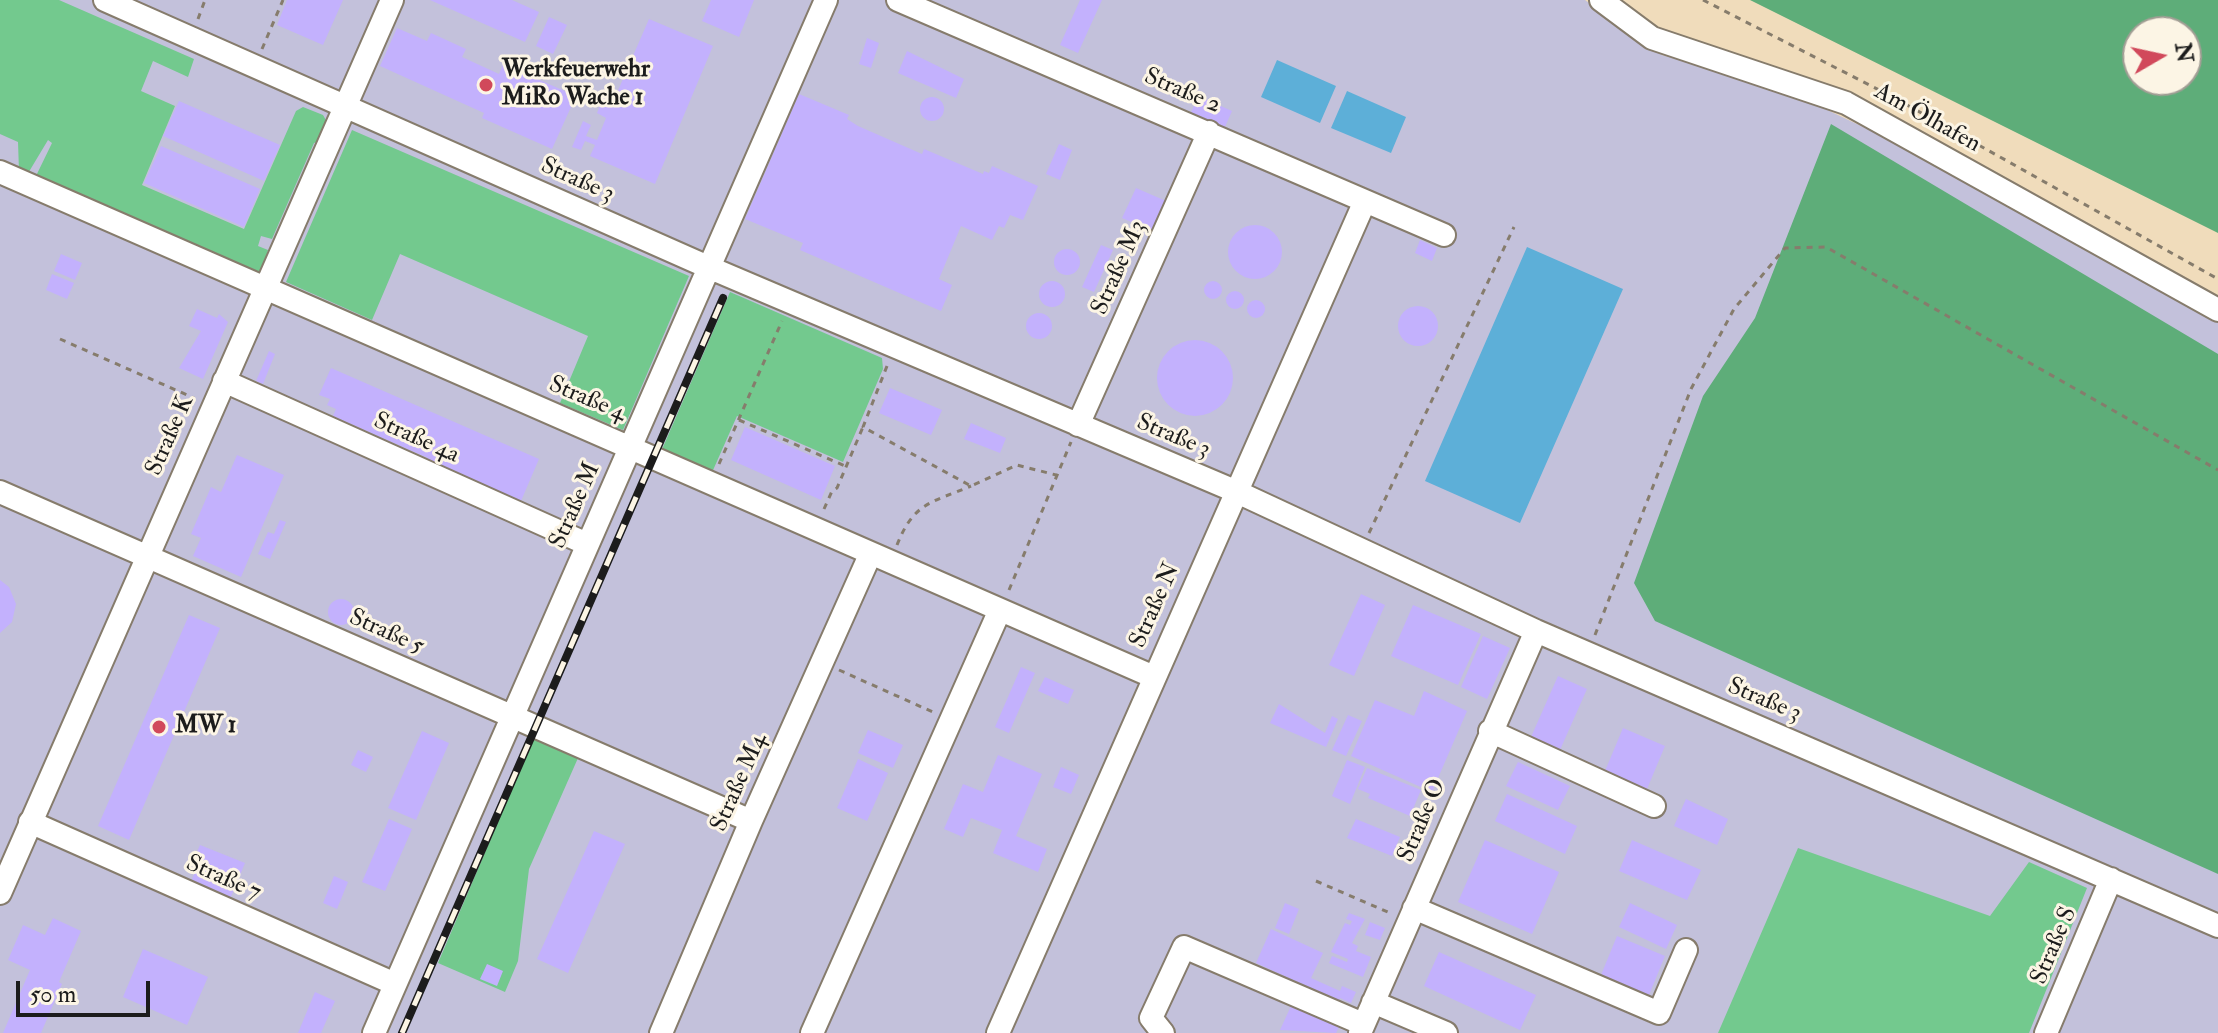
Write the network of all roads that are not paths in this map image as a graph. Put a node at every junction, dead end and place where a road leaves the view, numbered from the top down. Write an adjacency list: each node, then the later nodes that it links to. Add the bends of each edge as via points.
1 (105, 0): 6 (street, Straße 3)
2 (392, 0): 6 (street, Straße K)
3 (826, 0): 11 (street, Straße M)
4 (898, 0): 7 (street, Straße 2)
5 (1601, 0): 13 (street, Am Ölhafen, via 1652,38 1846,103)
6 (344, 107): 11 (street, Straße 3); 12 (street, Straße K)
7 (1209, 132): 9 (street, Straße 2); 15 (street, Straße M3)
8 (0, 172): 12 (street, Straße 4)
9 (1365, 201): 10 (street, Straße 2); 17 (street, Straße N)
10 (1444, 235)
11 (708, 267): 15 (street, Straße 3); 16 (street, Straße M)
12 (264, 288): 14 (street, Straße K); 16 (street, Straße 4)
13 (2218, 310)
14 (224, 381): 19 (street, Straße 4a); 20 (street, Straße K)
15 (1078, 425): 17 (street, Straße 3)
16 (630, 447): 19 (street, Straße M); 21 (street, Straße 4)
17 (1235, 491): 23 (street, Straße 3); 24 (street, Straße N)
18 (0, 492): 20 (street, Straße 5)
19 (587, 544): 25 (street, Straße M)
20 (147, 556): 25 (street, Straße 5); 29 (street, Straße K)
21 (880, 560): 22 (street, Straße 4); 28 (street, Straße M4, via 821,662)
22 (999, 612): 24 (street, Straße 4); 40 (street)
23 (1536, 631): 26 (street, Straße O); 30 (street, Straße 3)
24 (1154, 677): 41 (street, Straße N)
25 (512, 717): 28 (street, Straße 5); 35 (street, Straße M)
26 (1490, 731): 27 (street); 32 (street, Straße O)
27 (1654, 806)
28 (751, 821): 39 (street, Straße M4)
29 (30, 822): 31 (street, Straße K); 35 (street, Straße 7)
30 (2111, 879): 33 (street, Straße 3); 44 (street, Straße S)
31 (0, 893)
32 (1411, 914): 34 (street, via 1659,1013); 36 (street, Straße O)
33 (2218, 926)
34 (1686, 950)
35 (395, 984): 38 (street, Straße M)
36 (1373, 1002): 37 (street, Straße O); 43 (street)
37 (1361, 1029): 42 (street, via 1184,947 1151,1018)
38 (374, 1033)
39 (661, 1033)
40 (812, 1033)
41 (998, 1033)
42 (1163, 1033)
43 (1446, 1033)
44 (2046, 1033)

